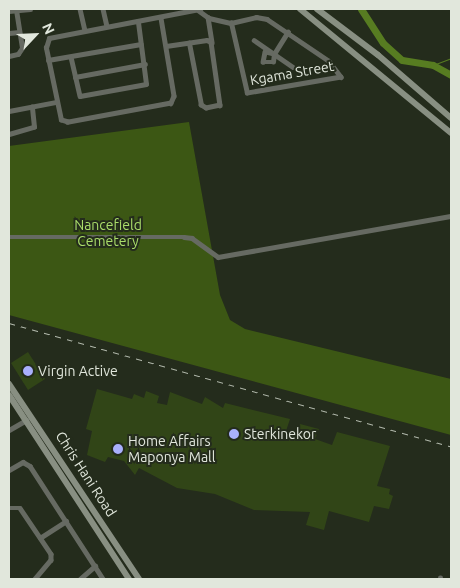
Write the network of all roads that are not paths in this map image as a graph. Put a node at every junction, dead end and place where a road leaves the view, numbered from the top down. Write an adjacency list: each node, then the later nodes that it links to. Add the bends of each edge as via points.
1 (30, 9): 7 (street)
2 (80, 9): 14 (street)
3 (103, 9): 13 (street)
4 (199, 9): 9 (street, Kgama Street); 10 (street)
5 (300, 9): 34 (main road)
6 (317, 9): 33 (main road, via 378,55)
7 (16, 10): 8 (street); 15 (street)
8 (9, 11)
9 (208, 17): 12 (street, Kgama Street); 21 (street)
10 (161, 18): 11 (street); 22 (street)
11 (138, 22): 13 (street); 20 (street)
12 (231, 22): 16 (street, Kgama Street, via 260,16); 16 (street, Kgama Street, via 246,93 341,78 340,71 329,61)
13 (107, 26): 14 (street)
14 (85, 30): 26 (street, via 49,38)
15 (19, 32): 17 (street); 24 (street, via 21,51)
16 (288, 32): 23 (street)
17 (9, 33)
18 (254, 40): 23 (street)
19 (189, 43): 21 (street, via 208,40); 21 (street, via 201,105 206,108 222,103); 22 (street)
20 (141, 44): 25 (street); 27 (street)
21 (212, 44)
22 (166, 46): 30 (street, via 174,96 168,105 68,122 59,117)
23 (274, 54): 28 (street)
24 (9, 56)
25 (71, 57): 26 (street); 29 (street)
26 (48, 60): 30 (street)
27 (145, 64): 29 (street); 29 (street, via 146,84 92,95 80,96)
28 (293, 67)
29 (75, 77)
30 (56, 102): 31 (street)
31 (32, 107): 32 (street); 35 (street, via 34,127)
32 (9, 111)
33 (451, 118)
34 (451, 133)
35 (9, 134)
36 (451, 216): 37 (street, via 218,257 192,238 184,237)
37 (9, 237)
38 (9, 384): 40 (main road, Chris Hani Road)
39 (9, 395): 40 (main road, Chris Hani Road)
40 (28, 418): 41 (street); 50 (main road, Chris Hani Road); 51 (main road, Chris Hani Road)
41 (9, 430)
42 (9, 470): 44 (street, via 23,462 30,466)
43 (9, 508): 45 (street, via 20,508)
44 (66, 521): 45 (street); 46 (street)
45 (40, 538): 47 (street, via 51,558)
46 (95, 566): 48 (street); 49 (street)
47 (35, 579)
48 (80, 579)
49 (104, 579)
50 (129, 579)
51 (139, 579)

